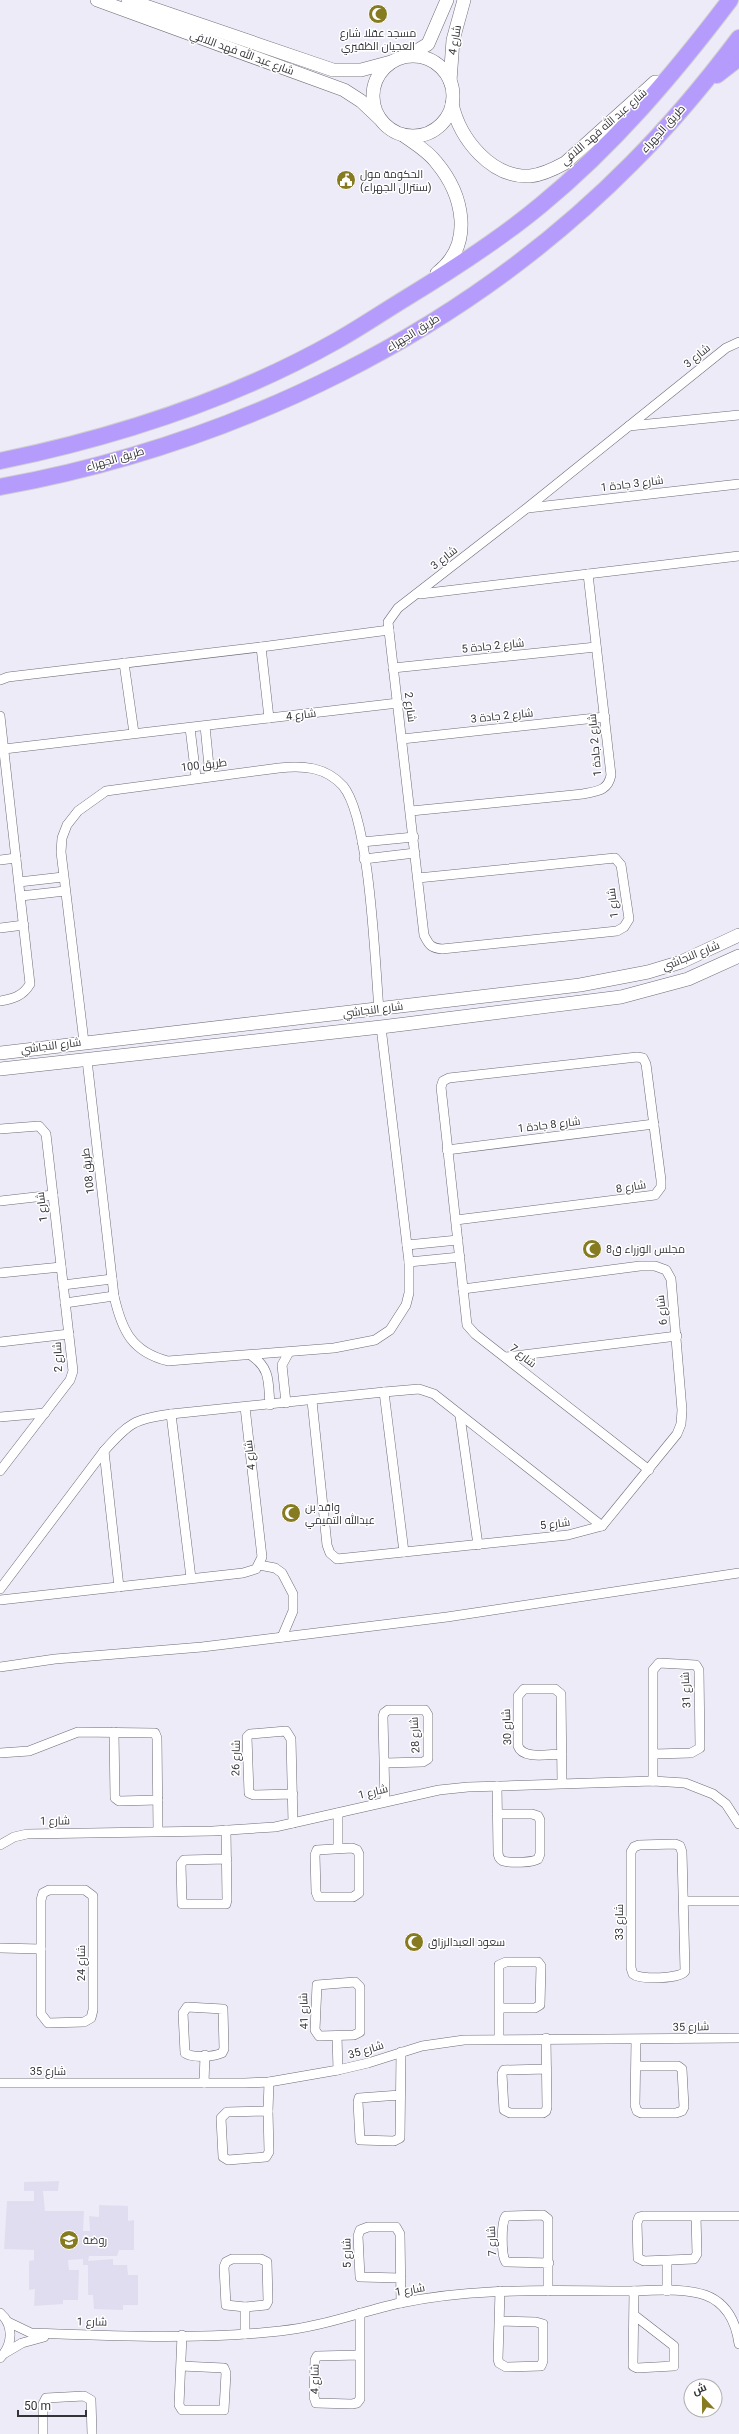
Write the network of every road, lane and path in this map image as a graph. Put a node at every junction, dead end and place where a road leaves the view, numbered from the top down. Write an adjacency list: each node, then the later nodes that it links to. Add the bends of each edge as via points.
1 (97, 0): 15 (street, شارع عبد الله فهد اللافي, via 344,90 361,101)
2 (128, 0): 6 (street, شارع عبد الله فهد اللافي)
3 (447, 0): 9 (street, شارع 4, via 428,44 418,52)
4 (464, 0): 12 (street, شارع 4, via 453,40)
5 (730, 0): 7 (highway)
6 (150, 4): 11 (street, شارع عبد الله فهد اللافي, via 333,70 361,70)
7 (717, 17): 14 (street, شارع عبد الله فهد اللافي, via 645,92 565,164 547,172 530,176 494,168 468,140 456,121); 17 (highway, via 655,94 605,146 541,205 465,262)
8 (739, 38): 13 (highway, طريق الجهراء)
9 (405, 56): 11 (street); 12 (street, via 419,56 432,60 443,69)
10 (739, 58): 13 (highway)
11 (391, 62): 15 (street, via 381,70 375,81 373,100)
12 (450, 81): 14 (street, via 453,92)
13 (702, 84): 23 (highway, طريق الجهراء, via 632,164 561,228 484,287 400,343 335,377 204,432 85,468)
14 (452, 104): 16 (street, via 439,126 427,133 414,136)
15 (379, 118): 16 (street)
16 (401, 134): 17 (street, via 435,160 448,178 457,197 462,231 457,250 447,265)
17 (385, 310): 21 (highway, via 330,344 241,387 131,427)
18 (739, 342): 20 (street, شارع 3, via 726,348)
19 (739, 415): 20 (street)
20 (629, 426): 24 (street, شارع 3)
21 (0, 460)
22 (739, 484): 24 (street, شارع 3 جادة 1)
23 (0, 487)
24 (527, 508): 27 (street, شارع 3)
25 (739, 556): 26 (street)
26 (588, 574): 27 (street); 29 (street, شارع 2 جادة 1)
27 (418, 594): 28 (street, شارع 2, via 391,615)
28 (388, 630): 30 (street); 32 (street, شارع 2)
29 (596, 647): 32 (street, شارع 2 جادة 5); 36 (street, شارع 2 جادة 1)
30 (261, 648): 31 (street); 37 (street)
31 (124, 663): 33 (street, via 8,676); 40 (street)
32 (393, 668): 34 (street, شارع 2)
33 (0, 680)
34 (398, 703): 37 (street, شارع 4); 41 (street, شارع 2)
35 (0, 716): 42 (street)
36 (605, 717): 41 (street, شارع 2 جادة 3); 46 (street, شارع 2 جادة 1, via 611,775 610,783 603,789 583,794)
37 (269, 718): 38 (street, شارع 4)
38 (205, 726): 39 (street, شارع 4); 43 (street)
39 (190, 728): 40 (street, شارع 4); 44 (street)
40 (134, 733): 42 (street, شارع 4)
41 (402, 740): 46 (street, شارع 2)
42 (4, 749): 45 (street)
43 (210, 776): 44 (street, طريق 100); 48 (street, طريق 100, via 301,766 319,769 344,787 357,817)
44 (196, 777): 53 (street, طريق 100, via 118,788 93,798 67,825 62,838)
45 (4, 785): 50 (street)
46 (410, 811): 47 (street, شارع 2)
47 (414, 836): 48 (street); 49 (street, شارع 2)
48 (362, 842): 51 (street, طريق 100)
49 (415, 853): 51 (street); 54 (street, شارع 2)
50 (16, 858): 52 (street); 55 (street)
51 (364, 859): 66 (street, طريق 100)
52 (0, 860)
53 (63, 877): 55 (street); 56 (street, طريق 100)
54 (418, 878): 54 (street, شارع 1, via 424,935 433,948 442,950 617,931 624,927 629,919 621,865 619,861 610,857)
55 (19, 882): 57 (street)
56 (65, 891): 57 (street); 69 (street, طريق 100)
57 (21, 896): 58 (street)
58 (24, 926): 59 (street); 64 (street, via 30,984 19,996)
59 (0, 928)
60 (739, 935): 62 (street, شارع النجاشي, via 681,962 648,972)
61 (739, 956): 65 (street, شارع النجاشي, via 688,979 654,989 621,997)
62 (535, 991): 63 (street, شارع النجاشي); 65 (street, via 531,997)
63 (507, 994): 66 (street, شارع النجاشي); 67 (street, via 516,1002)
64 (0, 1001)
65 (536, 1008): 67 (street, شارع النجاشي)
66 (379, 1010): 69 (street, شارع النجاشي)
67 (512, 1011): 68 (street, شارع النجاشي)
68 (381, 1027): 71 (street, شارع النجاشي); 80 (street, طريق 108)
69 (84, 1042): 70 (street, شارع النجاشي)
70 (0, 1053)
71 (87, 1060): 72 (street, شارع النجاشي); 85 (street, طريق 108)
72 (0, 1070)
73 (654, 1124): 75 (street, شارع 8 جادة 1); 75 (street, شارع 8, via 646,1064 643,1058 636,1056 449,1078 442,1081 441,1087); 78 (street, شارع 8, via 661,1187 655,1195)
74 (0, 1129): 76 (street, شارع 1, via 33,1125 44,1130)
75 (447, 1150): 78 (street, شارع 8)
76 (53, 1195): 77 (street); 83 (street, شارع 1)
77 (0, 1201)
78 (456, 1220): 79 (street, شارع 7)
79 (458, 1240): 80 (street); 81 (street, شارع 7)
80 (407, 1245): 82 (street, طريق 108)
81 (460, 1257): 82 (street); 87 (street, شارع 7)
82 (409, 1262): 93 (street, طريق 108, via 409,1293 406,1305 390,1330 375,1340 358,1344)
83 (61, 1267): 84 (street); 86 (street, شارع 2)
84 (0, 1274)
85 (112, 1279): 86 (street); 88 (street, طريق 108)
86 (63, 1285): 89 (street, شارع 2)
87 (463, 1289): 91 (street, شارع 6, via 655,1266 666,1270 671,1279); 95 (street, شارع 7, via 467,1325)
88 (114, 1296): 89 (street); 94 (street, طريق 108, via 122,1328 141,1350 154,1358 168,1362)
89 (65, 1303): 90 (street, شارع 2)
90 (69, 1334): 92 (street); 101 (street, شارع 2, via 73,1371 70,1380)
91 (677, 1336): 95 (street); 106 (street, شارع 6, via 681,1424 677,1434)
92 (0, 1342)
93 (289, 1352): 94 (street, طريق 108); 98 (street, via 282,1366)
94 (252, 1356): 99 (street, via 262,1363 265,1369)
95 (506, 1357): 106 (street, شارع 7)
96 (384, 1392): 97 (street, شارع 5); 103 (street, شارع 5, via 420,1390 434,1394); 110 (street)
97 (312, 1401): 98 (street, شارع 5); 110 (street, شارع 5, via 327,1546 330,1553 337,1559)
98 (286, 1403): 99 (street, شارع 5)
99 (270, 1405): 100 (street, شارع 5)
100 (245, 1407): 102 (street); 111 (street, شارع 4, via 262,1557)
101 (45, 1413): 104 (street); 107 (street, شارع 2)
102 (171, 1414): 105 (street, via 134,1422); 113 (street)
103 (460, 1416): 108 (street, شارع 5); 109 (street)
104 (0, 1417)
105 (104, 1451): 114 (street); 115 (street)
106 (649, 1470): 108 (street, شارع 6)
107 (0, 1471)
108 (602, 1526): 109 (street, شارع 5, via 568,1535)
109 (478, 1545): 110 (street, شارع 5)
110 (404, 1552)
111 (259, 1565): 113 (street, via 243,1573); 117 (street, via 275,1568 282,1574 293,1594 293,1611)
112 (739, 1573): 117 (street, via 651,1584 511,1608)
113 (191, 1578): 114 (street)
114 (119, 1587): 116 (street)
115 (0, 1588)
116 (0, 1600)
117 (282, 1637): 118 (street, via 202,1647 55,1659)
118 (0, 1667)
119 (114, 1732): 120 (street, via 71,1733 28,1751); 128 (street, via 148,1732 157,1735); 128 (street, via 115,1798 119,1801)
120 (0, 1753)
121 (562, 1754): 121 (street, شارع 30, via 560,1691 524,1689 520,1692 520,1751 526,1754); 125 (street, شارع 30)
122 (654, 1754): 122 (street, شارع 31, via 655,1665 696,1665 699,1670 700,1748 691,1753); 124 (street, شارع 31)
123 (385, 1763): 123 (street, شارع 28, via 384,1713 388,1710 426,1710 428,1759 423,1762); 129 (street, شارع 28)
124 (653, 1781): 125 (street, شارع 1); 133 (street, شارع 1, via 685,1783 713,1794 726,1804)
125 (562, 1783): 126 (street, شارع 1)
126 (497, 1786): 129 (street, شارع 1, via 439,1790); 131 (street)
127 (293, 1794): 127 (street, شارع 26, via 289,1733 286,1731 250,1734 247,1737 249,1793); 132 (street, شارع 26)
128 (158, 1800): 135 (street)
129 (385, 1800): 130 (street, شارع 1)
130 (338, 1813): 132 (street, شارع 1); 137 (street)
131 (497, 1814): 131 (street, via 498,1852 501,1860 536,1860 540,1854 539,1818 532,1814)
132 (293, 1823): 134 (street, شارع 1, via 275,1828)
133 (739, 1824)
134 (226, 1830): 135 (street, شارع 1); 138 (street)
135 (158, 1831): 136 (street, شارع 1, via 27,1834)
136 (0, 1846)
137 (338, 1848): 137 (street, via 322,1848 316,1852 318,1897 354,1897 359,1893 358,1851 352,1848)
138 (227, 1859): 138 (street, via 226,1904 182,1904 180,1864 184,1860)
139 (684, 1901): 139 (street, شارع 33, via 680,1846 639,1844 634,1847 631,1852 631,1968 635,1976 676,1977 684,1974); 140 (street)
140 (739, 1901)
141 (0, 1948): 142 (street)
142 (41, 1949): 142 (street, شارع 24, via 43,2018 48,2023 88,2021 93,2010 91,1892 49,1890 43,1893 40,1900)
143 (499, 2008): 143 (street, via 501,1964 538,1962 541,1966 540,2005 535,2008); 145 (street)
144 (337, 2036): 144 (street, شارع 41, via 360,2032 360,1988 356,1982 321,1983 316,1986 316,2032 323,2037); 153 (street)
145 (499, 2038): 146 (street, شارع 35); 149 (street, شارع 35, via 464,2040)
146 (546, 2038): 148 (street, شارع 35); 152 (street)
147 (739, 2038): 148 (street, شارع 35)
148 (636, 2040): 151 (street)
149 (401, 2052): 153 (street, شارع 35, via 368,2064); 157 (street)
150 (206, 2055): 150 (street, via 216,2055 223,2051 224,2011 219,2007 187,2007 183,2013 184,2050 189,2055); 156 (street)
151 (636, 2066): 151 (street, via 638,2112 682,2111 682,2069 678,2066)
152 (547, 2069): 152 (street, via 546,2111 510,2113 504,2110 504,2070)
153 (338, 2070): 154 (street, شارع 35)
154 (269, 2082): 156 (street, شارع 35); 158 (street)
155 (0, 2083): 156 (street, شارع 35)
156 (204, 2083)
157 (400, 2095): 157 (street, via 401,2136 398,2140 360,2140 360,2098)
158 (268, 2112): 158 (street, via 269,2152 266,2157 228,2160 223,2157 223,2115 227,2112)
159 (696, 2216): 160 (street); 161 (street, via 696,2257 692,2260); 161 (street, via 643,2216 638,2219 638,2258 644,2261)
160 (739, 2216)
161 (667, 2261): 167 (street)
162 (549, 2262): 162 (street, شارع 7, via 547,2217 506,2216 503,2220 503,2256 506,2262); 164 (street, شارع 7)
163 (401, 2278): 163 (street, شارع 5, via 399,2230 396,2227 368,2227 360,2230 360,2277); 168 (street, شارع 5)
164 (548, 2290): 165 (street, شارع 1); 166 (street, شارع 1)
165 (500, 2291): 168 (street, شارع 1, via 466,2293); 173 (street)
166 (634, 2291): 167 (street, شارع 1); 172 (street)
167 (667, 2291): 178 (street, شارع 1, via 705,2295 723,2306 735,2323)
168 (401, 2303): 171 (street, شارع 1)
169 (245, 2307): 169 (street, via 228,2306 225,2303 225,2265 232,2259 265,2260 268,2265 267,2304 261,2307); 176 (street)
170 (0, 2312): 174 (street)
171 (360, 2313): 176 (street, شارع 1, via 282,2331); 180 (street, شارع 4)
172 (634, 2315): 172 (street, via 633,2366 674,2366 674,2346)
173 (500, 2321): 173 (street, via 498,2359 501,2364 541,2366 543,2324)
174 (8, 2322): 175 (street, شارع 1, via 31,2333); 179 (street, via 11,2338)
175 (59, 2334): 177 (street, شارع 1); 179 (street, شارع 1, via 22,2343)
176 (246, 2334): 177 (street, شارع 1)
177 (182, 2335): 181 (street)
178 (739, 2344)
179 (2, 2355)
180 (360, 2355): 180 (street, شارع 4, via 359,2401 352,2404 316,2403 314,2397 317,2356)
181 (181, 2366): 181 (street, via 181,2409 224,2410 224,2368)
182 (43, 2434): 183 (street, via 43,2404 46,2398 84,2396 91,2400)
183 (92, 2434)

